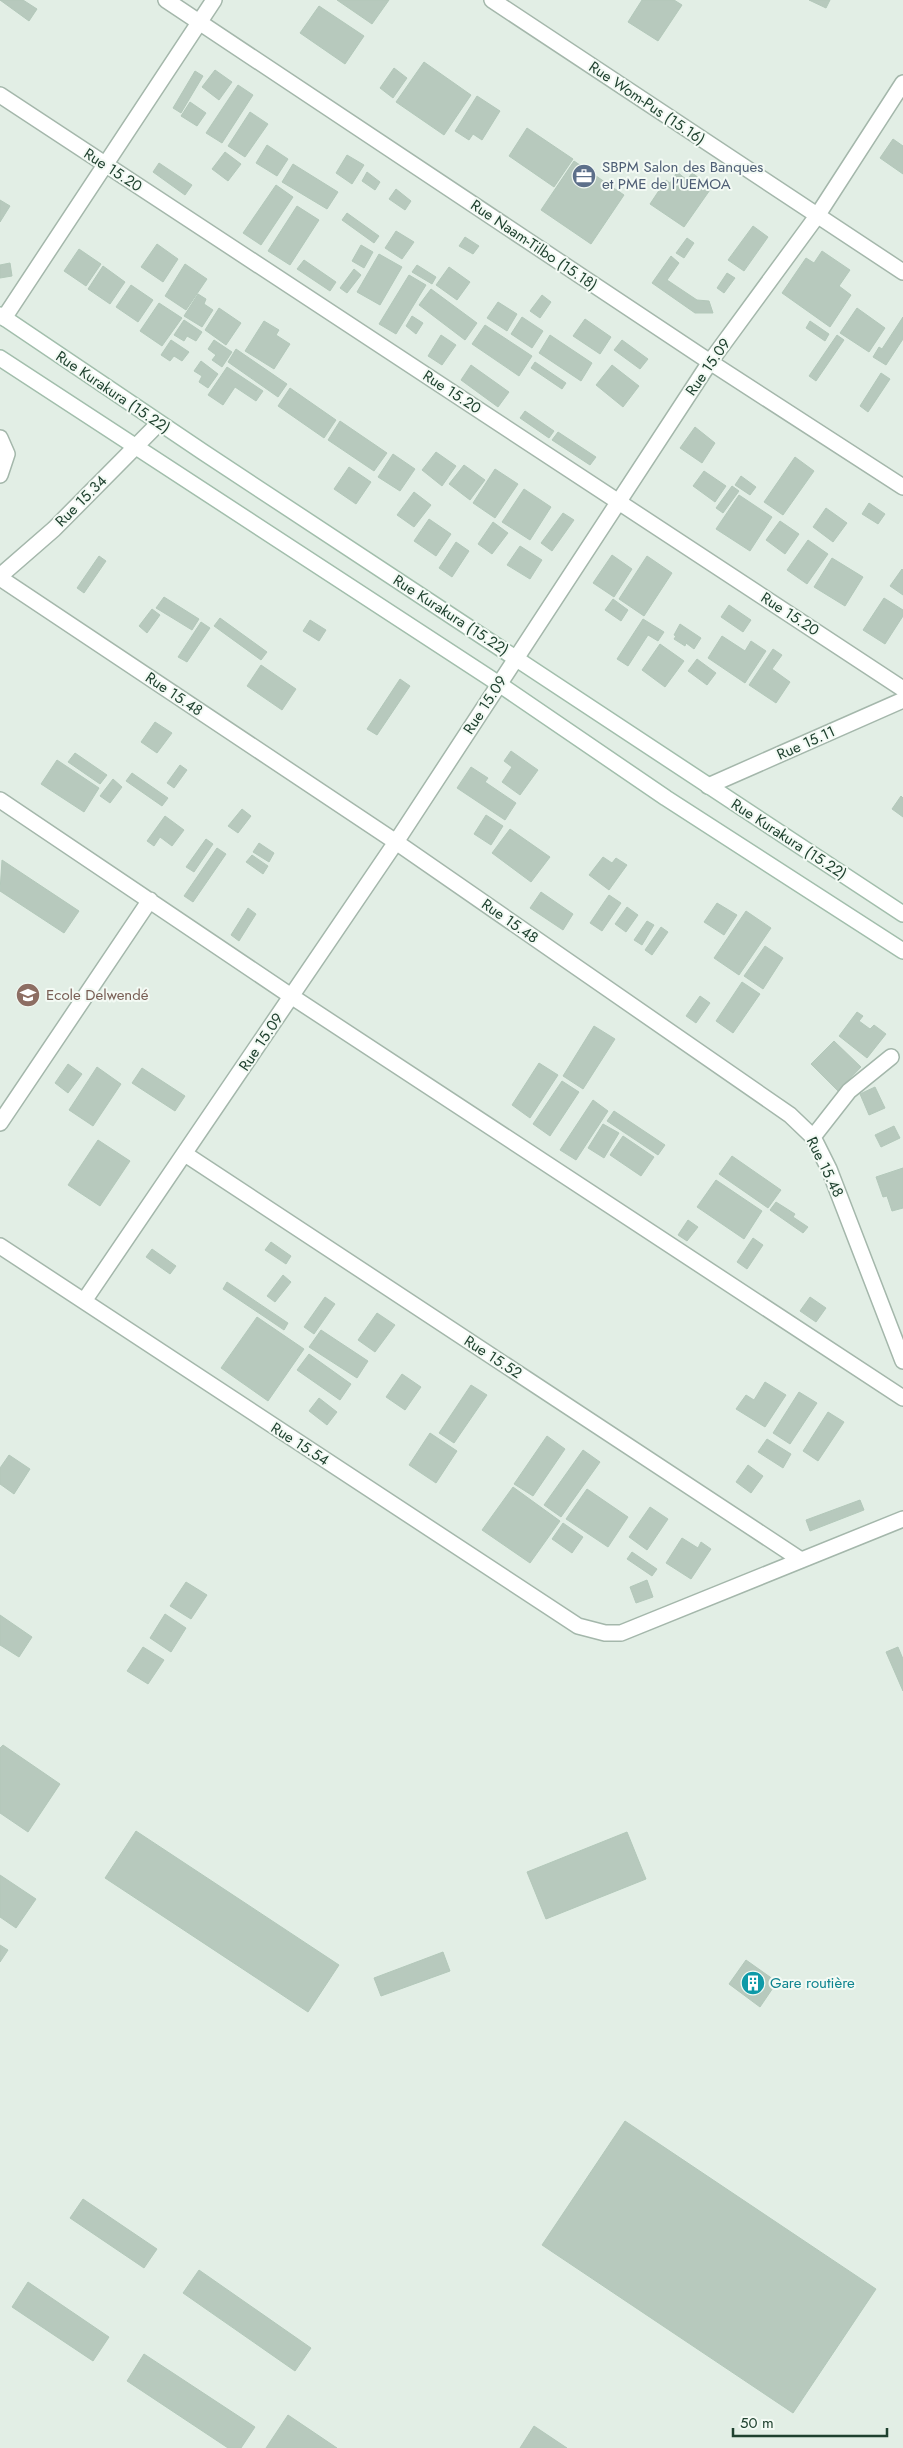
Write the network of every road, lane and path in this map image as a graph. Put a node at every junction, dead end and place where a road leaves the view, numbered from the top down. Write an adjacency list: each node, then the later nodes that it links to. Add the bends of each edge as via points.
1 (166, 0): 4 (street, Rue Naam-Tilbo (15.18))
2 (214, 0): 4 (street)
3 (492, 0): 8 (street, Rue Wom-Pus (15.16))
4 (199, 22): 7 (street); 12 (street, Rue Naam-Tilbo (15.18))
5 (903, 83): 8 (street, Rue 15.09)
6 (0, 96): 7 (street, Rue 15.20)
7 (104, 165): 10 (street); 18 (street, Rue 15.20)
8 (817, 216): 9 (street, Rue Wom-Pus (15.16)); 12 (street, Rue 15.09)
9 (903, 272)
10 (2, 316): 13 (street, Rue Kurakura (15.22))
11 (0, 358): 15 (street, Rue Kurakura (15.22))
12 (710, 362): 17 (street, Rue Naam-Tilbo (15.18)); 18 (street, Rue 15.09)
13 (159, 423): 15 (street, Rue 15.34); 20 (street, Rue Kurakura (15.22))
14 (0, 438): 16 (street, via 7,454)
15 (135, 447): 19 (street, Rue 15.34); 21 (street, Rue Kurakura (15.22))
16 (0, 475)
17 (903, 488)
18 (618, 501): 20 (street, Rue 15.09); 22 (street, Rue 15.20)
19 (0, 577): 26 (street, Rue 15.48)
20 (516, 657): 21 (street, Rue 15.09); 24 (street, Rue Kurakura (15.22))
21 (499, 684): 26 (street, Rue 15.09); 29 (street, Rue Kurakura (15.22), via 666,798)
22 (903, 689)
23 (903, 700): 24 (street, Rue 15.11)
24 (708, 786): 28 (street, Rue Kurakura (15.22))
25 (0, 800): 27 (street)
26 (396, 842): 30 (street, Rue 15.09); 33 (street, Rue 15.48, via 790,1115)
27 (150, 900): 30 (street); 32 (street)
28 (903, 914)
29 (903, 951)
30 (292, 996): 34 (street, Rue 15.09); 38 (street)
31 (891, 1057): 33 (street, via 848,1091)
32 (0, 1123)
33 (813, 1137): 37 (street, Rue 15.48, via 829,1169)
34 (185, 1154): 36 (street, Rue 15.09); 40 (street, Rue 15.52)
35 (0, 1246): 36 (street, Rue 15.54)
36 (84, 1302): 40 (street, Rue 15.54, via 578,1626 605,1633 621,1633)
37 (903, 1361)
38 (903, 1398)
39 (903, 1519): 40 (street)
40 (801, 1560)

